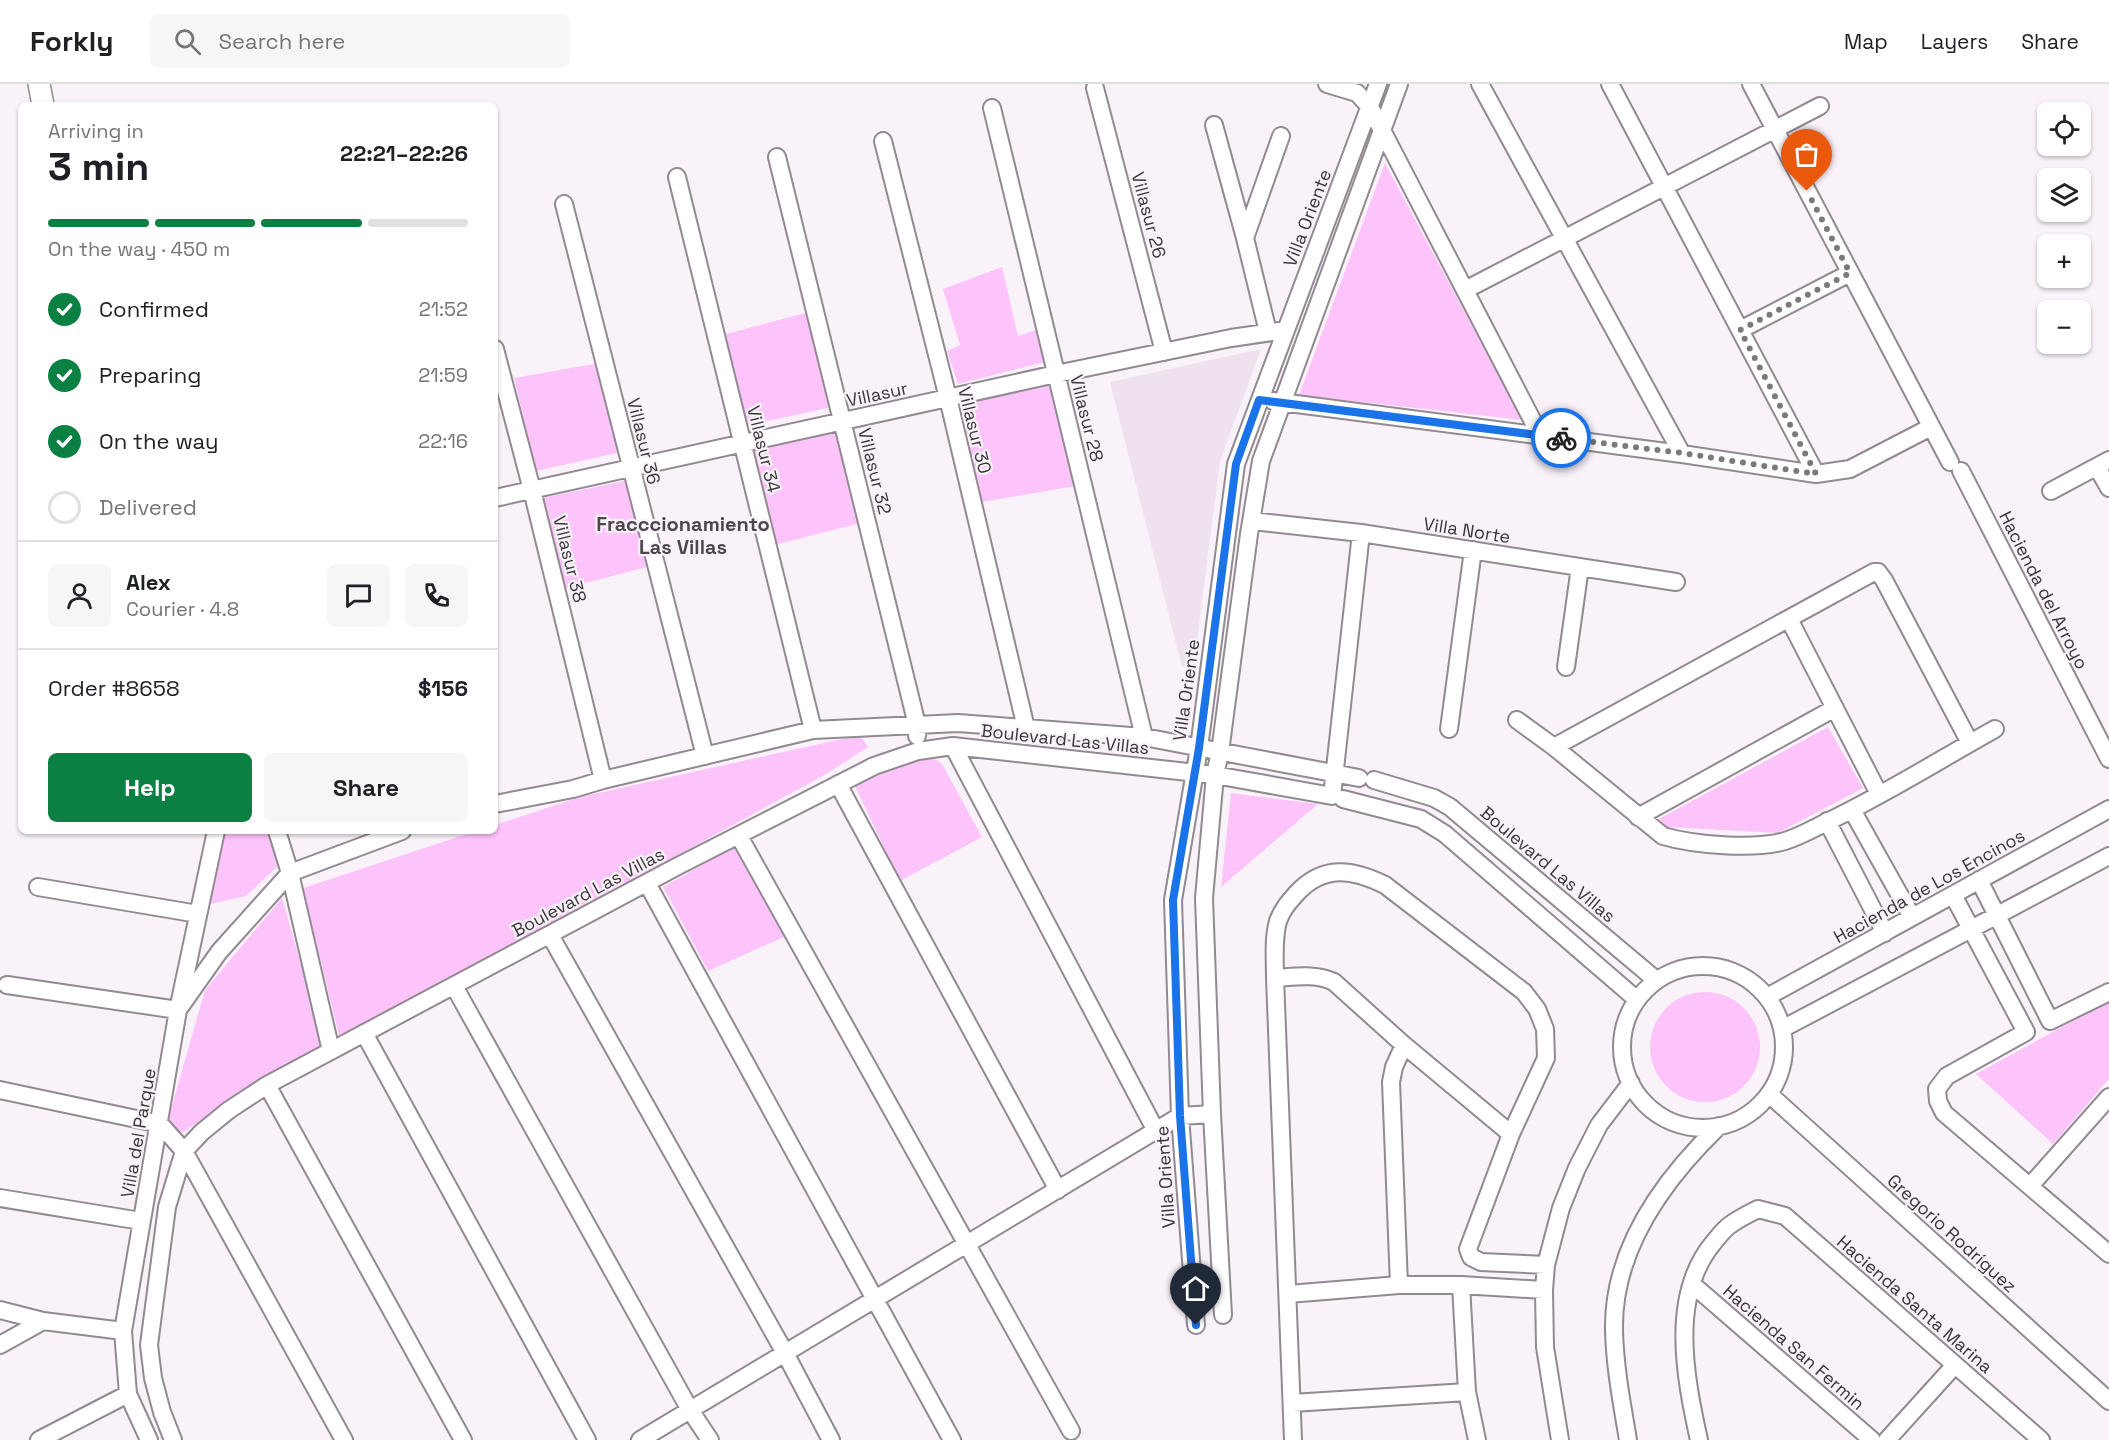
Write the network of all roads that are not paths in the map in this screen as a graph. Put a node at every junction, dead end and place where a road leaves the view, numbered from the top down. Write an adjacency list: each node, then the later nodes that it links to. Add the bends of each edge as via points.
1 (39, 84): 9 (street)
2 (1327, 84): 11 (street, via 1357,93)
3 (1378, 84): 11 (street, Villa Oriente)
4 (1399, 84): 14 (street)
5 (1480, 84): 23 (street)
6 (1610, 84): 20 (street)
7 (1751, 84): 15 (street, Hacienda del Arroyo)
8 (1095, 88): 29 (street, Villasur 26)
9 (42, 102)
10 (1820, 106): 15 (street)
11 (1370, 107): 14 (street); 26 (street, Villa Oriente)
12 (992, 108): 31 (street, Villasur 28)
13 (1214, 125): 22 (street)
14 (1381, 129): 25 (street); 34 (street)
15 (1775, 129): 20 (street); 24 (street, Hacienda del Arroyo)
16 (1281, 136): 22 (street)
17 (883, 141): 32 (street, Villasur 30)
18 (777, 157): 35 (street, Villasur 32)
19 (677, 177): 38 (street, Villasur 34)
20 (1664, 187): 23 (street); 27 (street)
21 (564, 204): 41 (street, Villasur 36)
22 (1245, 238): 28 (street)
23 (1565, 238): 25 (street); 39 (street)
24 (1850, 273): 27 (street); 36 (street, Hacienda del Arroyo)
25 (1465, 290): 37 (street)
26 (1286, 330): 28 (street, Villasur); 33 (street, Villa Oriente)
27 (1740, 330): 42 (street)
28 (1268, 332): 29 (street, Villasur)
29 (1164, 352): 31 (street, Villasur)
30 (498, 360): 44 (street, Villasur 38)
31 (1056, 374): 32 (street, Villasur); 61 (street, Villasur 28)
32 (948, 398): 35 (street, Villasur); 57 (street, Villasur 30)
33 (1259, 400): 34 (street); 65 (street, Villa Oriente, via 1236,464)
34 (1282, 402): 37 (street); 47 (street, via 1261,461)
35 (842, 421): 38 (street, Villasur); 56 (street, Villasur 32)
36 (1931, 427): 42 (street, via 1850,469); 69 (street, Hacienda del Arroyo)
37 (1540, 435): 39 (street)
38 (743, 444): 41 (street, Villasur); 60 (street, Villasur 34)
39 (1682, 453): 42 (street)
40 (2103, 464): 43 (street); 45 (street)
41 (630, 468): 44 (street, Villasur); 68 (street, Villasur 36)
42 (1816, 474)
43 (2109, 488)
44 (532, 490): 46 (street, Villasur); 73 (street, Villasur 38)
45 (2050, 491)
46 (498, 497)
47 (1252, 521): 48 (street, Villa Norte); 67 (street)
48 (1361, 533): 49 (street, Villa Norte); 71 (street)
49 (1473, 550): 50 (street, Villa Norte); 58 (street)
50 (1580, 567): 51 (street, Villa Norte); 53 (street)
51 (1676, 582)
52 (1789, 619): 54 (street); 62 (street, via 1878,572); 64 (street)
53 (1566, 667)
54 (1834, 708): 76 (street); 82 (street)
55 (1516, 720): 64 (street)
56 (917, 725): 57 (street, Boulevard Las Villas, via 958,723); 60 (street, Boulevard Las Villas); 66 (street, Villasur 32)
57 (1026, 728): 61 (street, Boulevard Las Villas)
58 (1449, 729)
59 (1995, 729): 62 (street)
60 (813, 730): 68 (street, Boulevard Las Villas)
61 (1144, 737): 65 (street, Boulevard Las Villas)
62 (1970, 743): 76 (street)
63 (953, 746): 66 (street, Boulevard Las Villas); 70 (street, Boulevard Las Villas); 121 (street)
64 (1554, 747): 82 (street)
65 (1199, 748): 67 (street, Boulevard Las Villas); 70 (street, Villa Oriente)
66 (918, 751): 74 (street, Boulevard Las Villas)
67 (1220, 752): 71 (street, Boulevard Las Villas); 72 (street)
68 (705, 756): 73 (street, Boulevard Las Villas)
69 (2109, 759)
70 (1194, 773): 72 (street, Boulevard Las Villas); 118 (street, Villa Oriente, via 1173,900)
71 (1336, 774): 75 (street, Boulevard Las Villas); 77 (street)
72 (1215, 775): 77 (street, Boulevard Las Villas); 117 (street, via 1204,898)
73 (603, 780): 78 (street, Boulevard Las Villas, via 573,789)
74 (838, 784): 87 (street, Boulevard Las Villas); 125 (street)
75 (1408, 790): 81 (street); 101 (street, Boulevard Las Villas, via 1450,807)
76 (1879, 794): 80 (street)
77 (1338, 798): 81 (street, Boulevard Las Villas)
78 (498, 799)
79 (2109, 809): 90 (street, Hacienda de Los Encinos)
80 (1852, 810): 83 (street); 96 (street)
81 (1394, 812): 106 (street, Boulevard Las Villas, via 1421,819 1445,834)
82 (1638, 817): 83 (street, via 1663,836 1682,841 1754,845 1785,841)
83 (1827, 821): 98 (street)
84 (215, 834): 94 (street, Villa del Parque)
85 (278, 834): 89 (street)
86 (391, 834): 89 (street)
87 (739, 836): 91 (street, Boulevard Las Villas); 128 (street)
88 (2109, 856): 95 (street)
89 (290, 873): 107 (street, via 219,952); 111 (street)
90 (1979, 880): 93 (street, Hacienda de Los Encinos); 95 (street)
91 (646, 883): 99 (street, Boulevard Las Villas); 136 (street)
92 (38, 887): 94 (street)
93 (1953, 895): 96 (street, Hacienda de Los Encinos); 97 (street)
94 (198, 914): 107 (street, Villa del Parque)
95 (1996, 915): 97 (street); 104 (street, via 2050,1022)
96 (1912, 917): 98 (street, Hacienda de Los Encinos)
97 (1971, 929): 108 (street); 124 (street, via 2026,1032 1947,1076 1937,1089 1938,1101 1944,1113)
98 (1885, 933): 105 (street, Hacienda de Los Encinos)
99 (550, 935): 103 (street, Boulevard Las Villas); 143 (street)
100 (1275, 978): 110 (street, via 1311,976 1334,982); 122 (street, via 1278,922 1283,908 1298,891 1326,873 1367,876 1385,885 1524,992 1537,1009 1545,1029 1546,1058); 135 (street)
101 (1656, 980): 105 (street, via 1694,966 1722,968 1747,979); 106 (street)
102 (7, 985): 107 (street)
103 (454, 986): 109 (street, Boulevard Las Villas); 149 (street)
104 (2109, 992)
105 (1767, 997): 108 (street)
106 (1635, 998): 112 (street, via 1622,1041)
107 (178, 1011): 119 (street, Villa del Parque)
108 (1782, 1029): 115 (street, via 1784,1056)
109 (364, 1033): 111 (street, Boulevard Las Villas); 157 (street)
110 (1404, 1045): 122 (street); 132 (street, via 1391,1082)
111 (331, 1051): 113 (street, Boulevard Las Villas)
112 (1631, 1083): 120 (street, via 1649,1107 1662,1116 1689,1127); 130 (street, via 1599,1125 1577,1168)
113 (267, 1085): 123 (street, Boulevard Las Villas, via 229,1110); 156 (street)
114 (0, 1090): 119 (street)
115 (1769, 1094): 120 (street, via 1747,1115); 147 (street, Gregorio Rodríguez)
116 (2109, 1097): 124 (street)
117 (1212, 1114): 118 (street); 138 (street)
118 (1180, 1116): 121 (street); 140 (street, Villa Oriente)
119 (160, 1124): 123 (street); 127 (street, Villa del Parque)
120 (1719, 1126): 165 (street, via 1665,1186 1630,1246 1619,1285 1614,1329)
121 (1156, 1131): 125 (street)
122 (1512, 1134): 130 (street, via 1468,1249 1471,1257 1480,1262)
123 (184, 1151): 154 (street, Boulevard Las Villas, via 167,1207 149,1345 153,1378); 155 (street)
124 (2030, 1186): 129 (street)
125 (1058, 1190): 128 (street)
126 (0, 1198): 127 (street)
127 (141, 1221): 141 (street, Villa del Parque)
128 (966, 1245): 136 (street); 150 (street)
129 (2109, 1254)
130 (1546, 1265): 134 (street)
131 (1692, 1284): 144 (street, Hacienda Santa Marina, via 1705,1253 1728,1225 1758,1209 1785,1216); 151 (street, via 1685,1351 1689,1398); 166 (street, Hacienda San Fermin)
132 (1399, 1285): 133 (street); 135 (street)
133 (1461, 1285): 134 (street); 145 (street)
134 (1544, 1290): 164 (street, via 1545,1347)
135 (1288, 1294): 148 (street)
136 (874, 1300): 143 (street); 161 (street)
137 (0, 1310): 139 (street)
138 (1223, 1315)
139 (43, 1321): 141 (street); 142 (street)
140 (1196, 1325)
141 (123, 1331): 146 (street, Villa del Parque)
142 (0, 1345)
143 (785, 1353): 149 (street); 160 (street)
144 (1954, 1366): 167 (street); 168 (street, Hacienda Santa Marina)
145 (1467, 1392): 148 (street); 163 (street)
146 (128, 1395): 152 (street); 153 (street, Villa del Parque)
147 (2109, 1401)
148 (1292, 1402): 162 (street)
149 (690, 1410): 158 (street); 159 (street)
150 (1071, 1431)
151 (1701, 1437)
152 (39, 1440)
153 (149, 1440)
154 (173, 1440)
155 (344, 1440)
156 (464, 1440)
157 (587, 1440)
158 (640, 1440)
159 (710, 1440)
160 (831, 1440)
161 (952, 1440)
162 (1293, 1440)
163 (1477, 1440)
164 (1560, 1440)
165 (1628, 1440)
166 (1872, 1440)
167 (1887, 1440)
168 (2041, 1440)

